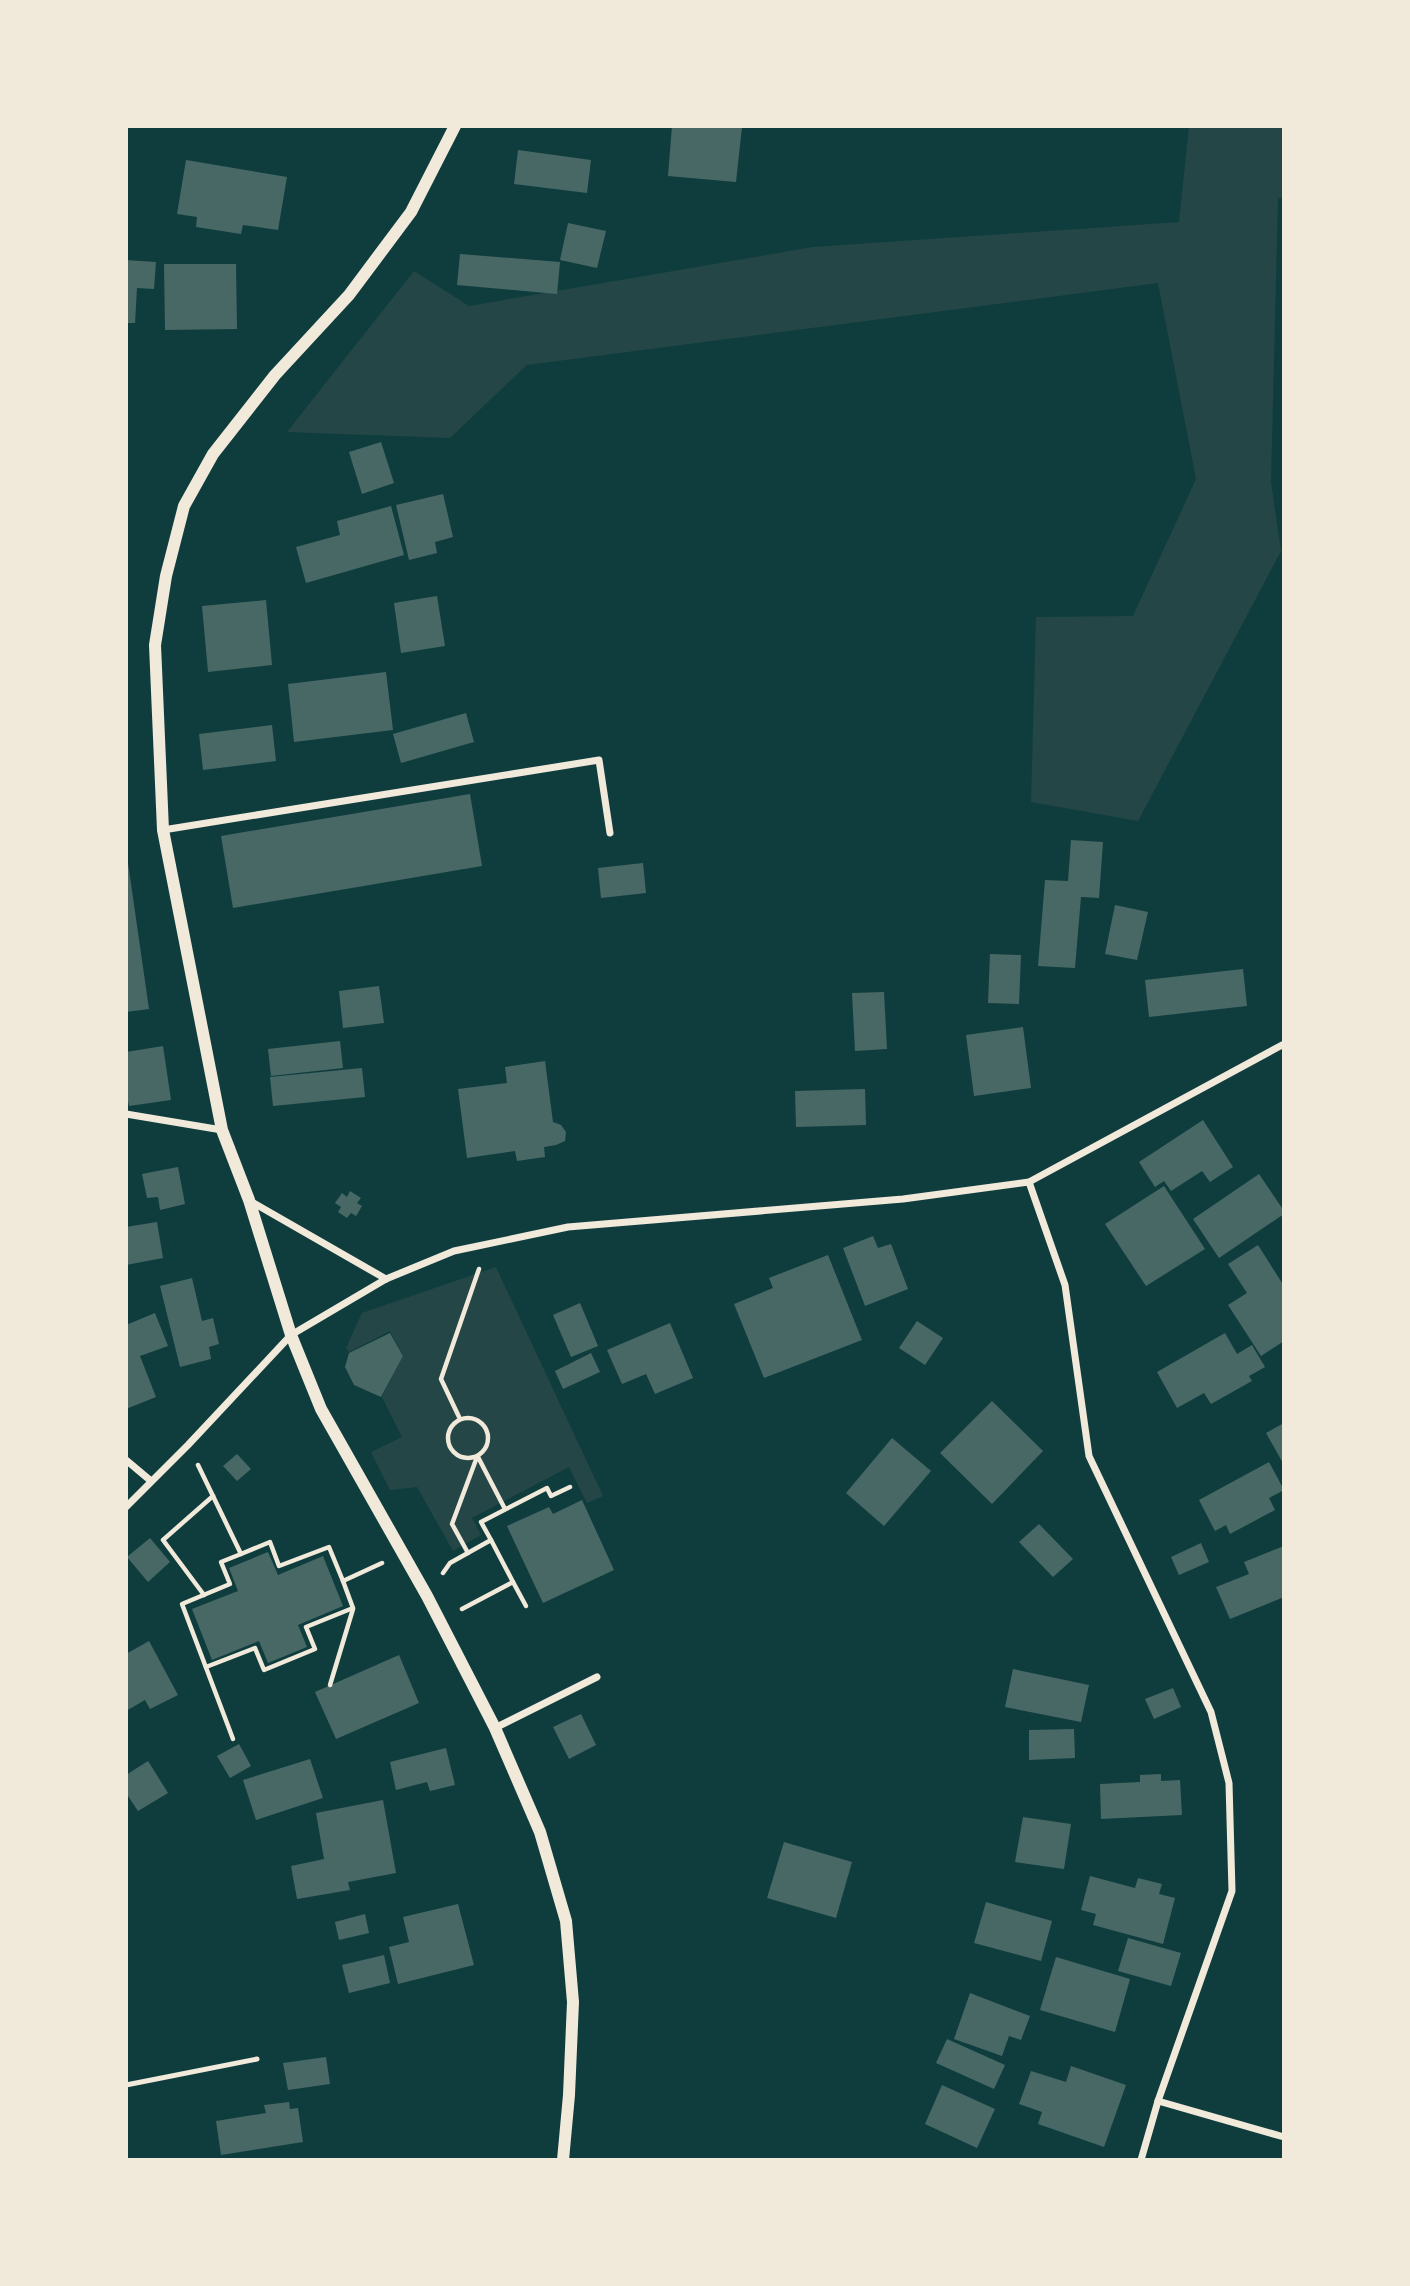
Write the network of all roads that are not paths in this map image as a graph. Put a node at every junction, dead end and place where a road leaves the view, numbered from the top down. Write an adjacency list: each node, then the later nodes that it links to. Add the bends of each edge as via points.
1 (455, 126): 2 (street, via 411,212 349,295 275,375 213,454 184,506 155,645)
2 (163, 831): 3 (street, via 599,760); 6 (street)
3 (610, 833)
4 (1284, 1044): 7 (street)
5 (126, 1114): 6 (street)
6 (222, 1130): 8 (street)
7 (1029, 1182): 9 (street, via 903,1199 568,1227 454,1251); 18 (street, via 1065,1285 1089,1456 1211,1712 1229,1783 1232,1891)
8 (249, 1200): 9 (street); 10 (street)
9 (386, 1279): 10 (street)
10 (291, 1335): 12 (street); 15 (street, via 321,1409)
11 (126, 1460): 12 (street)
12 (151, 1481): 13 (street)
13 (126, 1507)
14 (597, 1677): 15 (street)
15 (495, 1728): 20 (street, via 540,1832 566,1921 573,2002)
16 (257, 2059): 17 (lane)
17 (126, 2085)
18 (1158, 2101): 19 (street); 21 (street)
19 (1284, 2137)
20 (562, 2160)
21 (1142, 2160)

